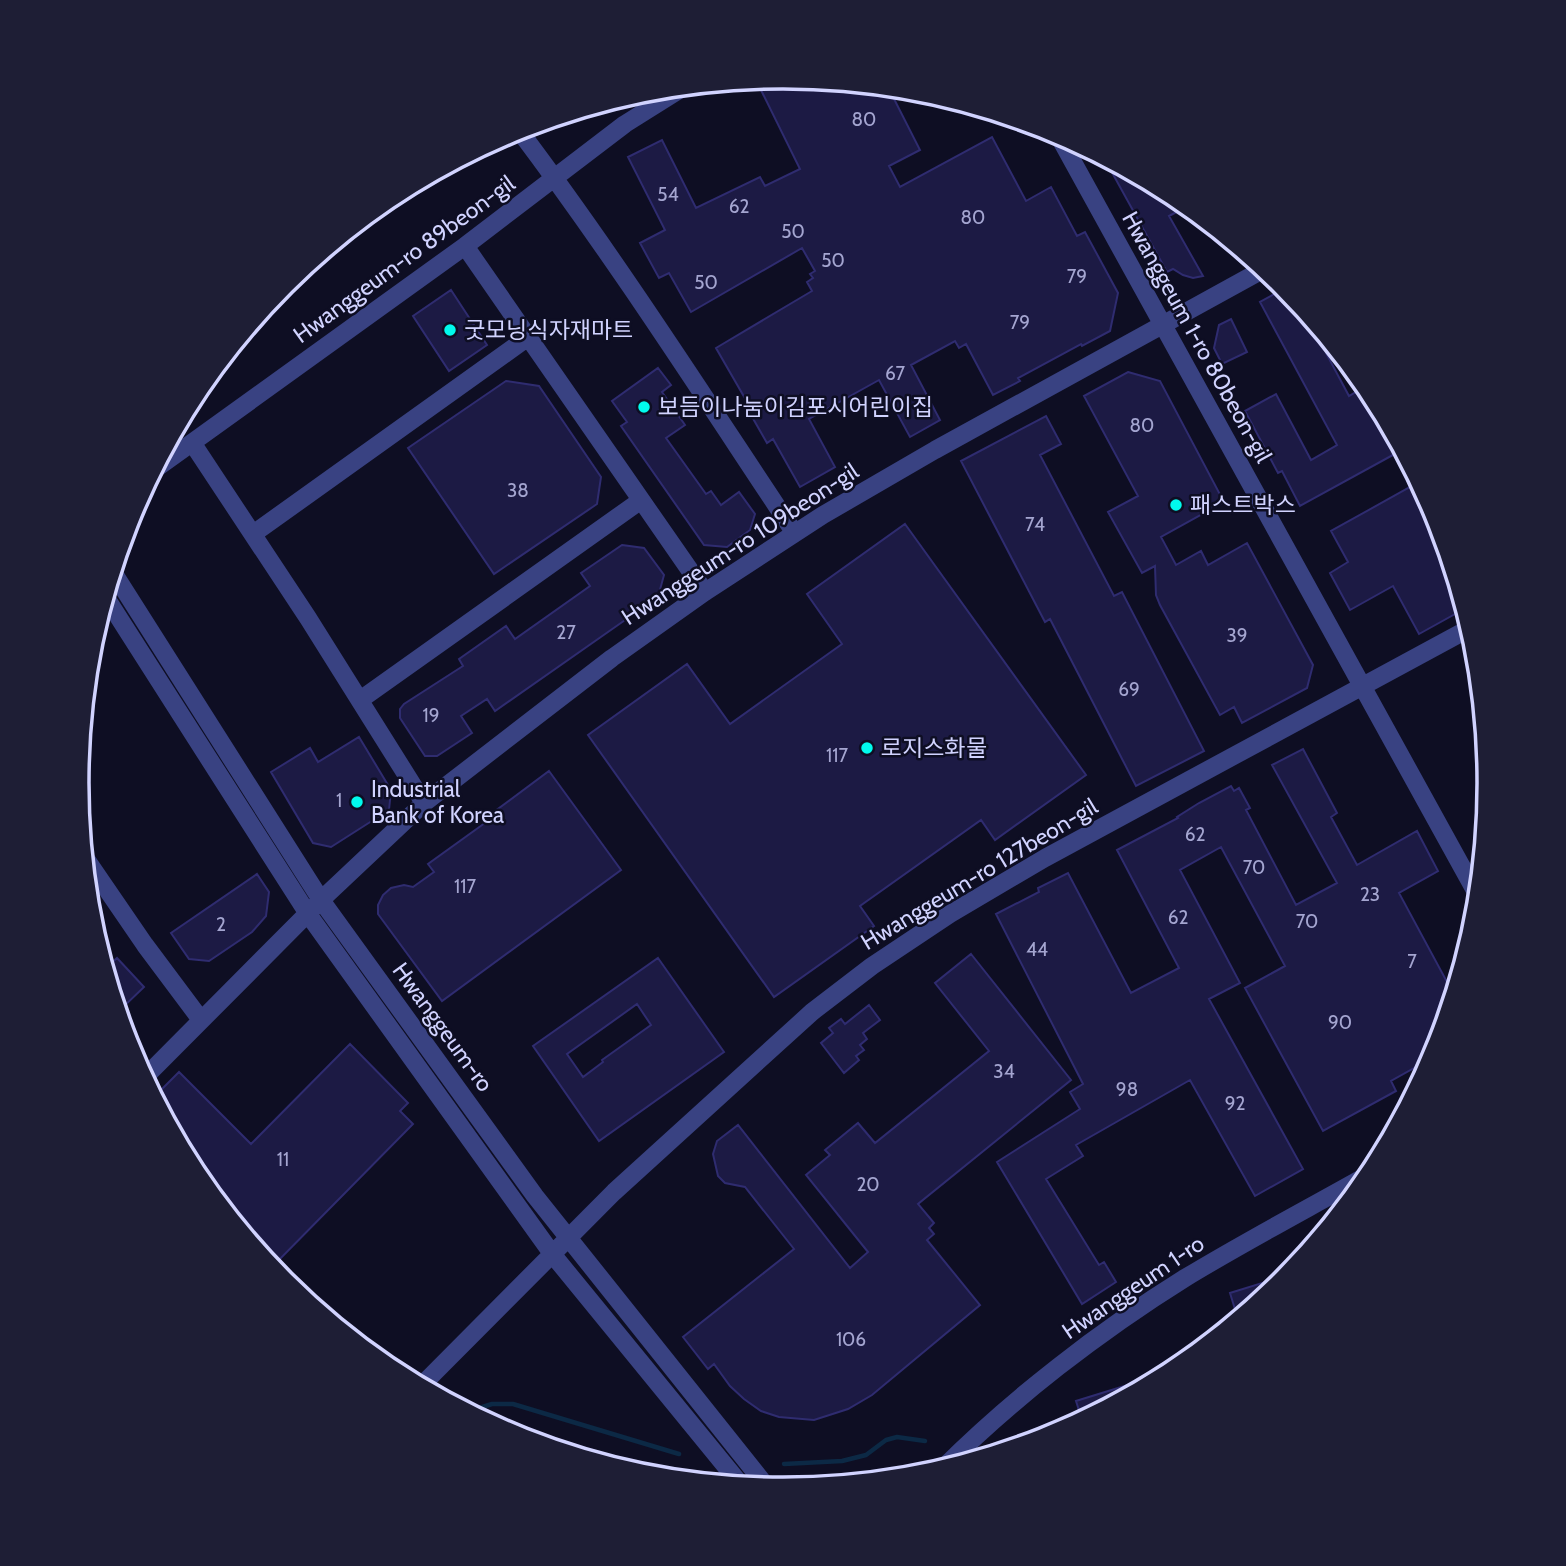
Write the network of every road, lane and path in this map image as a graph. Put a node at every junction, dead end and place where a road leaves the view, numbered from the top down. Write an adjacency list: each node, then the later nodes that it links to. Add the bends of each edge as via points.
1 (663, 100): 4 (street, Hwanggeum-ro 89beon-gil)
2 (526, 139): 4 (street)
3 (1067, 150): 7 (street, Hwanggeum 1-ro 80beon-gil)
4 (555, 177): 5 (street, Hwanggeum-ro 89beon-gil); 12 (street)
5 (465, 246): 8 (street); 9 (street, Hwanggeum-ro 89beon-gil)
6 (1255, 274): 7 (street, Hwanggeum-ro 109beon-gil)
7 (1163, 326): 12 (street, Hwanggeum-ro 109beon-gil); 18 (street, Hwanggeum 1-ro 80beon-gil)
8 (527, 338): 11 (street); 13 (street)
9 (193, 444): 10 (street, Hwanggeum-ro 89beon-gil); 13 (street)
10 (170, 460)
11 (640, 501): 15 (street); 19 (street)
12 (793, 533): 15 (street, Hwanggeum-ro 109beon-gil)
13 (253, 534): 19 (street)
14 (119, 582): 23 (street, Hwanggeum-ro)
15 (705, 592): 20 (street, Hwanggeum-ro 109beon-gil)
16 (112, 606): 24 (street, Hwanggeum-ro)
17 (1460, 633): 18 (street, Hwanggeum-ro 127beon-gil)
18 (1362, 686): 22 (street, Hwanggeum 1-ro 80beon-gil); 28 (street, Hwanggeum-ro 127beon-gil, via 1045,858 882,959 812,1012 719,1095)
19 (360, 700): 20 (street)
20 (424, 803): 23 (street, Hwanggeum-ro 109beon-gil)
21 (95, 872): 25 (street)
22 (1470, 881)
23 (321, 900): 24 (street, Hwanggeum-ro 109beon-gil); 28 (street, Hwanggeum-ro)
24 (308, 914): 25 (street, Hwanggeum-ro 109beon-gil); 29 (street, Hwanggeum-ro)
25 (201, 1020): 26 (street, Hwanggeum-ro 109beon-gil)
26 (152, 1070)
27 (1347, 1186): 31 (street, Hwanggeum 1-ro, via 1242,1244 1148,1304 1055,1371)
28 (568, 1240): 29 (street, Hwanggeum-ro 127beon-gil); 33 (street, Hwanggeum-ro)
29 (553, 1255): 30 (street, Hwanggeum-ro 127beon-gil); 32 (street, Hwanggeum-ro)
30 (428, 1379)
31 (957, 1454)
32 (732, 1475)
33 (757, 1476)

